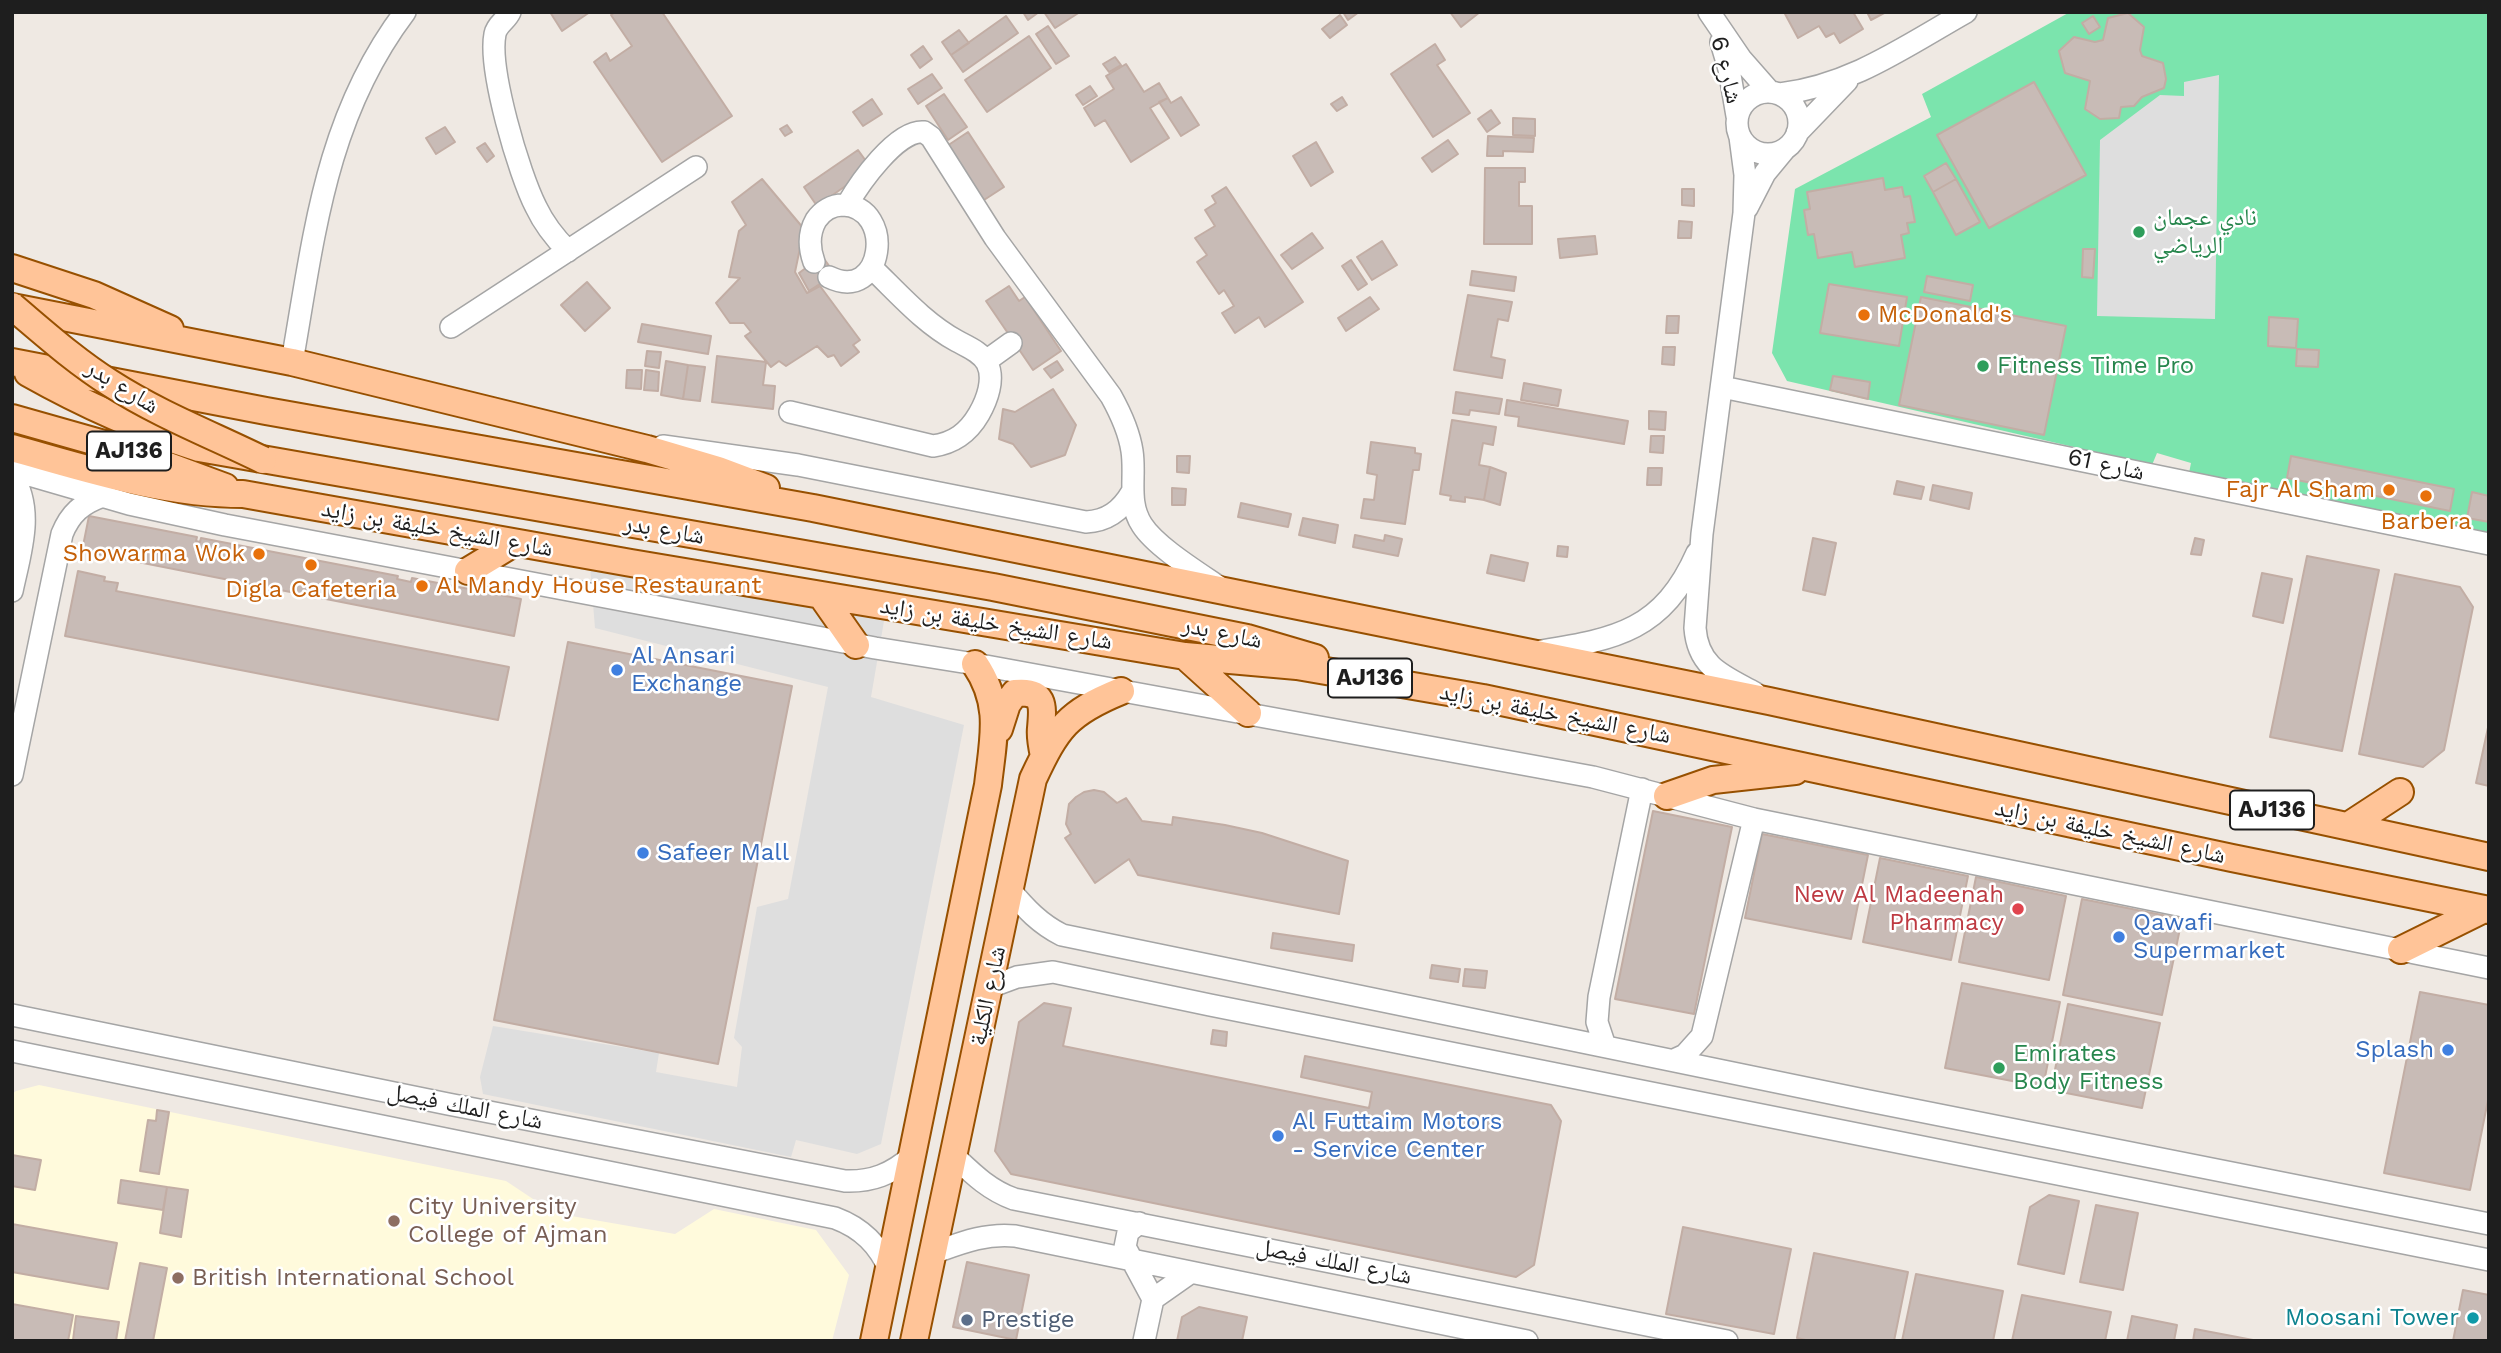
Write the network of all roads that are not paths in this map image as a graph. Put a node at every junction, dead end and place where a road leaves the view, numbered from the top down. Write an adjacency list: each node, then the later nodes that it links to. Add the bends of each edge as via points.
1 (405, 12): 24 (street, via 360,86 333,152)
2 (510, 12): 13 (street, via 495,36 501,102 534,205)
3 (1966, 12): 5 (street)
4 (1712, 18): 6 (street, شارع 6, via 1741,59); 7 (street, شارع 6, via 1729,69)
5 (1853, 76): 6 (street, via 1817,88); 8 (street)
6 (1775, 93): 7 (street, via 1749,98 1741,106); 8 (street, via 1794,106)
7 (1739, 126): 9 (street, via 1746,145 1764,154); 12 (street, شارع 6)
8 (1797, 133): 9 (street)
9 (1784, 150): 12 (street)
10 (696, 167): 13 (street)
11 (847, 205): 14 (street, via 831,207 818,217 810,239); 16 (street, via 864,214 875,230 878,249); 32 (street, via 878,162 910,133 924,132 931,137 995,238 1116,405 1133,452)
12 (1744, 213): 25 (street)
13 (568, 251): 19 (street)
14 (814, 262)
15 (12, 268): 20 (main road, via 120,305)
16 (872, 268): 17 (street, via 849,281); 22 (street, via 924,318)
17 (829, 277)
18 (12, 307): 20 (main road); 30 (main road, شارع بدر, bridge, via 107,382)
19 (451, 327)
20 (193, 343): 24 (main road)
21 (1011, 343): 22 (street)
22 (986, 361): 26 (street, via 990,380 983,408 961,437 943,445 923,445)
23 (12, 362): 30 (main road, bridge, via 137,428 199,448); 35 (main road, AJ136)
24 (292, 362): 28 (main road)
25 (1722, 387): 36 (street); 38 (street, شارع 61)
26 (790, 412)
27 (12, 418): 33 (main road, شارع الشيخ خليفة بن زايد / AJ136, via 125,450)
28 (611, 440): 32 (street, via 788,463 1086,522 1113,514); 35 (main road, via 718,470)
29 (12, 448): 33 (main road, شارع الشيخ خليفة بن زايد, via 147,484 206,494)
30 (264, 460): 49 (main road, شارع بدر, via 1121,611 1274,644)
31 (12, 472): 34 (street); 39 (street, via 25,521)
32 (1132, 492): 42 (street, via 1137,516 1150,536)
33 (243, 494): 37 (main road, شارع الشيخ خليفة بن زايد / AJ136)
34 (103, 496): 40 (street, via 213,523); 41 (street, via 82,506 66,523)
35 (813, 508): 42 (main road, AJ136)
36 (1702, 534): 46 (street, via 1681,584 1646,620 1604,640); 51 (street, via 1695,628 1699,650 1712,668)
37 (514, 543): 40 (main road); 44 (main road, شارع الشيخ خليفة بن زايد / AJ136)
38 (2489, 544)
39 (17, 570): 41 (street, via 28,560 42,561); 43 (street)
40 (468, 571): 45 (street)
41 (53, 578): 56 (street)
42 (1224, 591): 46 (main road, AJ136)
43 (12, 592)
44 (821, 595): 45 (main road); 47 (main road, شارع الشيخ خليفة بن زايد / AJ136)
45 (856, 645): 48 (street)
46 (1526, 654): 51 (main road, AJ136)
47 (1185, 656): 49 (main road, شارع الشيخ خليفة بن زايد / AJ136); 52 (main road)
48 (975, 664): 50 (street); 53 (main road, شارع الكلية, via 992,695)
49 (1351, 675): 55 (main road, شارع الشيخ خليفة بن زايد / AJ136)
50 (1121, 691): 52 (street); 54 (main road, شارع الكلية, via 1076,713 1062,725)
51 (1769, 701): 61 (main road, AJ136)
52 (1248, 713): 57 (street)
53 (992, 743): 54 (main road, via 1011,698 1027,693 1039,698 1044,708); 74 (main road, شارع الكلية, via 981,824)
54 (1044, 756): 63 (main road, شارع الكلية, via 1033,779)
55 (1819, 768): 59 (main road, via 1713,780); 64 (main road, شارع الشيخ خليفة بن زايد / AJ136, via 2218,856)
56 (12, 775)
57 (1642, 789): 59 (street); 71 (street, via 1599,997 1597,1022)
58 (2400, 792): 61 (main road)
59 (1667, 796): 60 (street)
60 (1754, 819): 65 (street); 73 (street, via 1702,1035 1685,1055)
61 (2348, 827): 62 (main road, AJ136)
62 (2489, 857)
63 (1010, 890): 66 (street, via 1029,913 1062,936); 68 (main road, شارع الكلية)
64 (2486, 909): 65 (main road)
65 (2402, 950): 67 (street)
66 (1214, 967): 69 (street, via 1200,985); 71 (street)
67 (2489, 968)
68 (990, 987): 69 (street, via 1053,972); 75 (main road, شارع الكلية)
69 (1210, 1005): 79 (street)
70 (12, 1015): 76 (street, شارع الملك فيصل)
71 (1605, 1046): 73 (street)
72 (17, 1055): 78 (street, شارع الملك فيصل)
73 (1674, 1060): 77 (street)
74 (912, 1156): 76 (street, شارع الملك فيصل, via 883,1176 856,1181); 85 (main road, شارع الكلية)
75 (954, 1156): 80 (street, شارع الملك فيصل, via 999,1194); 82 (main road, شارع الكلية)
76 (736, 1159): 78 (street, via 742,1180)
77 (2215, 1170): 79 (street, via 2223,1189); 81 (street)
78 (728, 1196): 85 (street, شارع الملك فيصل, via 847,1222 877,1247)
79 (2208, 1204): 84 (street)
80 (1139, 1223): 83 (street, via 1125,1239); 92 (street, شارع الملك فيصل)
81 (2489, 1224)
82 (933, 1253): 83 (street, شارع الملك فيصل, via 999,1234); 89 (main road, شارع الكلية)
83 (1131, 1260): 86 (street, شارع الملك فيصل); 87 (street)
84 (2489, 1260)
85 (890, 1271): 88 (main road, شارع الكلية)
86 (1190, 1273): 87 (street); 91 (street, شارع الملك فيصل)
87 (1153, 1300): 90 (street)
88 (874, 1341)
89 (914, 1341)
90 (1144, 1341)
91 (1527, 1341)
92 (1727, 1341)

